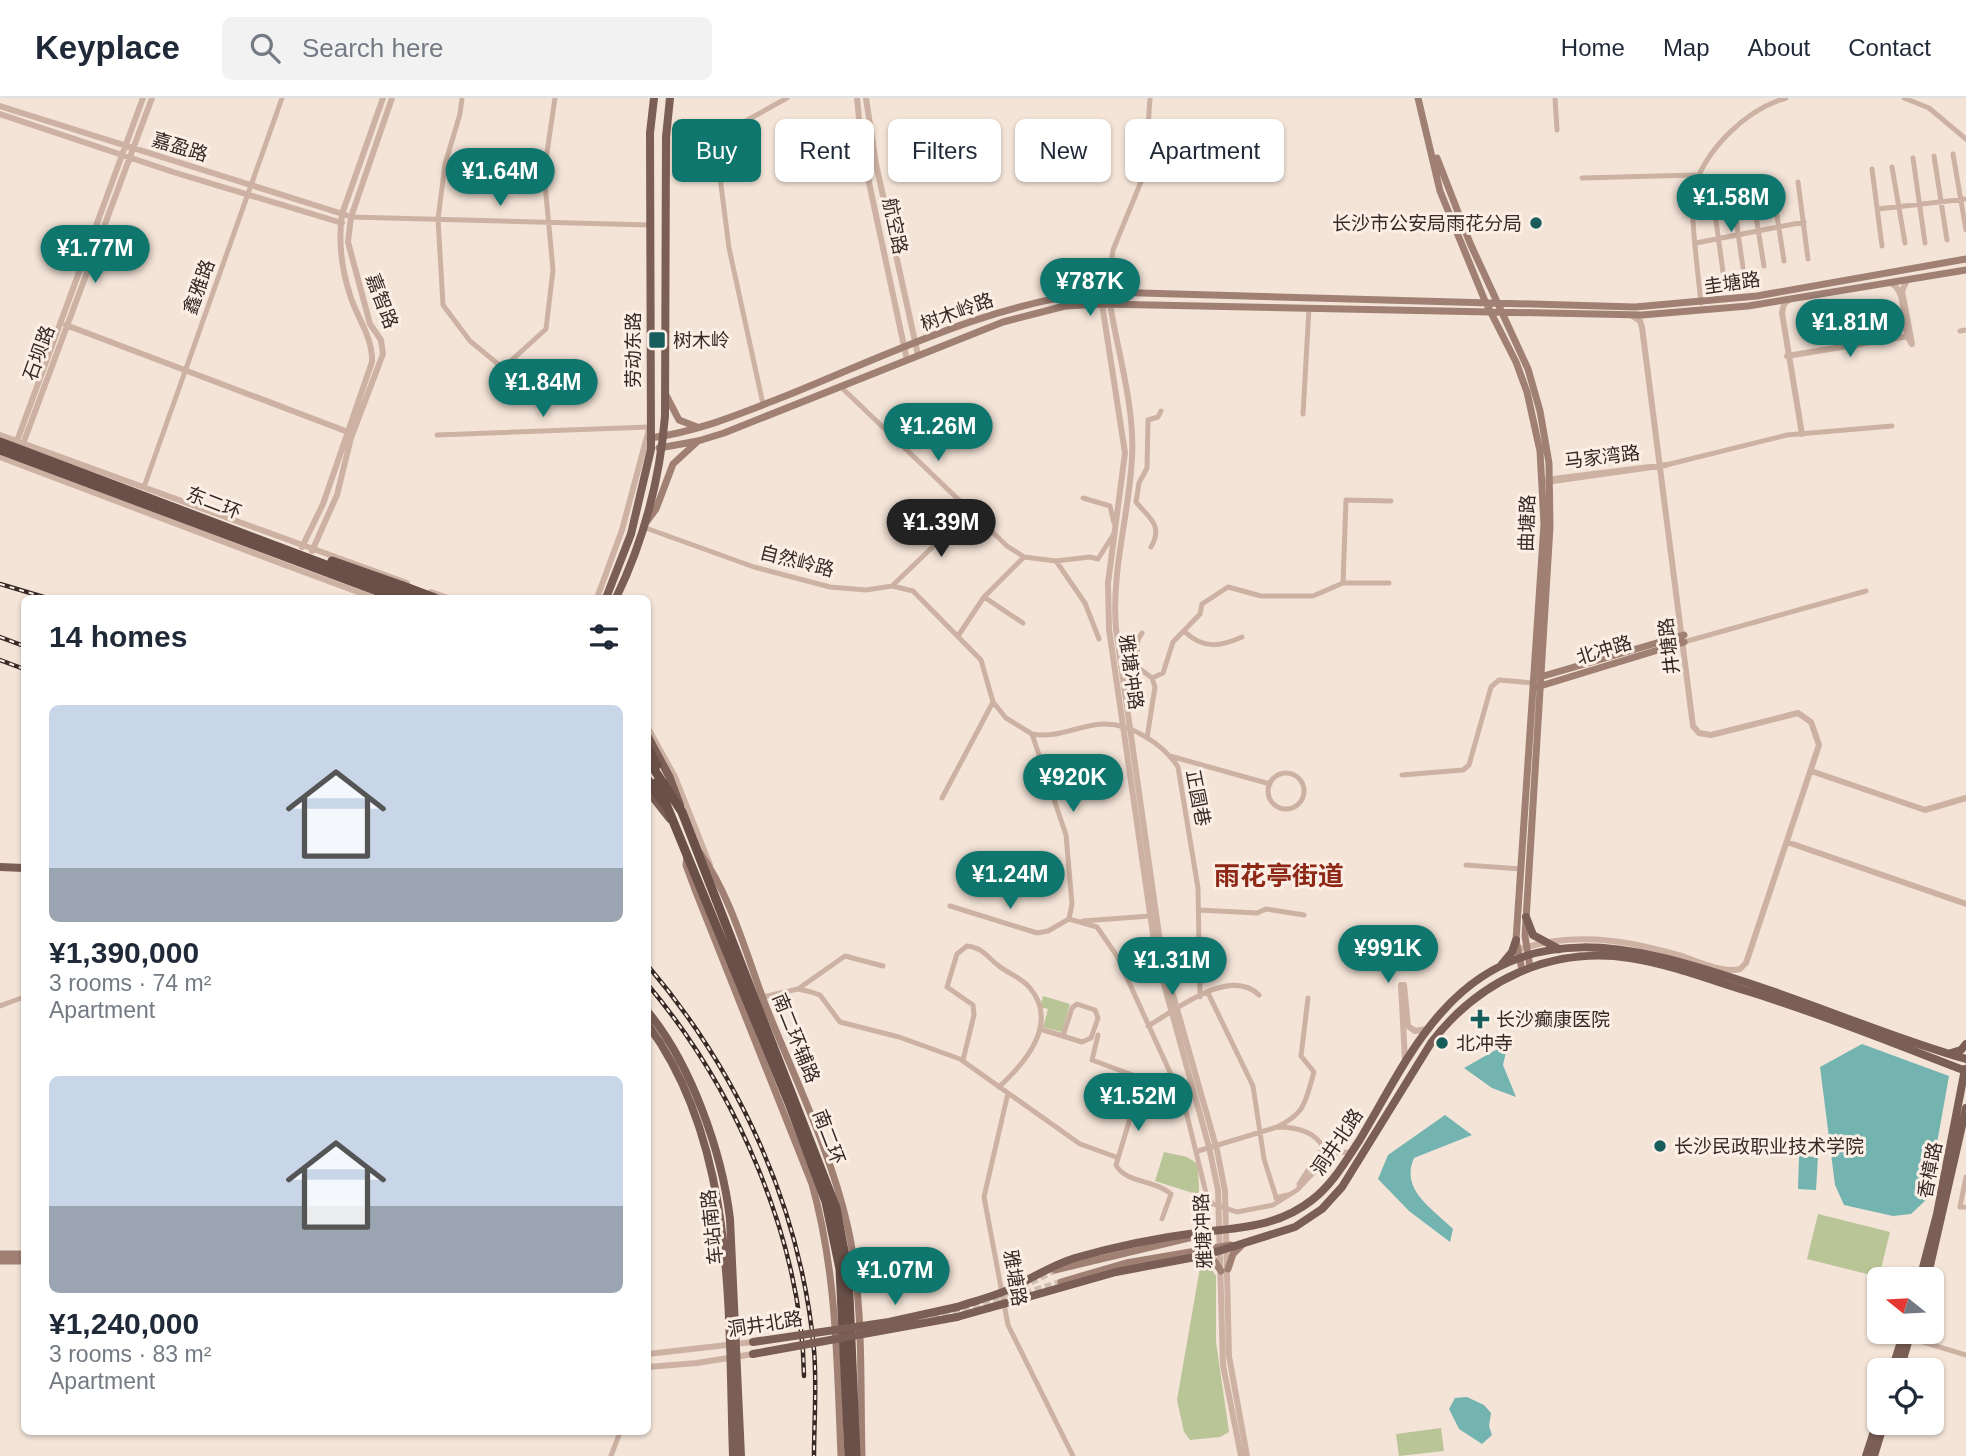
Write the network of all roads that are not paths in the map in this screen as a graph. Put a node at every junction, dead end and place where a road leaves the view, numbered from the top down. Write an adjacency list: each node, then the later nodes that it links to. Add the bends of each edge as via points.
1 (144, 98): 24 (street, 石坝路)
2 (152, 98): 24 (street, 石坝路)
3 (282, 98): 35 (street, 鑫雅路)
4 (383, 98): 45 (street, 嘉智路)
5 (392, 98): 46 (street, 嘉智路)
6 (462, 98): 47 (street, via 445,164)
7 (555, 98): 50 (street, via 544,173)
8 (654, 98): 52 (main road, 劳动东路)
9 (670, 98): 93 (main road, 劳动东路)
10 (787, 98): 94 (street, via 715,138 729,248)
11 (857, 98): 87 (street, 航空路, via 862,150)
12 (866, 98): 86 (street, 航空路, via 878,176)
13 (1150, 98): 72 (street, via 1145,172 1113,250)
14 (1420, 98): 74 (main road, 曲塘路, via 1440,191); 75 (main road, 曲塘路, via 1445,184)
15 (1555, 98): 21 (street)
16 (1786, 98): 32 (street, via 1739,124 1712,153)
17 (1903, 98): 22 (street, via 1929,108)
18 (0, 106): 24 (street, 嘉盈路)
19 (0, 114): 26 (street, 嘉盈路)
20 (1966, 128): 22 (street)
21 (1557, 131)
22 (1958, 131): 23 (street)
23 (1966, 139)
24 (129, 147): 26 (street, 石坝路); 35 (street, 嘉盈路)
25 (1953, 155): 40 (street)
26 (125, 156): 38 (street, 嘉盈路); 84 (street, 石坝路); 108 (street, 石坝路)
27 (1934, 156): 41 (street)
28 (1913, 158): 42 (street)
29 (1892, 167): 43 (street)
30 (1872, 169): 44 (street)
31 (1581, 177): 32 (street)
32 (1700, 177): 59 (street, via 1693,192)
33 (1798, 182): 48 (street)
34 (1772, 183): 53 (street)
35 (252, 186): 38 (street, 鑫雅路); 45 (street, 嘉盈路)
36 (1751, 186): 55 (street)
37 (1732, 191): 56 (street)
38 (249, 194): 49 (street, 嘉盈路); 91 (street, 鑫雅路)
39 (1713, 198): 57 (street)
40 (1963, 199): 41 (street); 54 (street)
41 (1941, 202): 42 (street); 58 (street)
42 (1920, 204): 43 (street); 61 (street)
43 (1899, 206): 44 (street); 60 (street)
44 (1878, 209): 62 (street)
45 (342, 214): 46 (street, 嘉盈路); 49 (street, 嘉智路)
46 (351, 217): 47 (street); 51 (street, 嘉智路)
47 (438, 219): 50 (street); 50 (street, via 443,305 470,341 503,368 546,329 553,270)
48 (1804, 222): 53 (street); 63 (street)
49 (341, 223): 51 (street, 嘉盈路); 100 (street, 嘉智路, via 339,250 350,296 373,346 372,362)
50 (550, 223): 52 (street)
51 (350, 226): 124 (street, 嘉智路, via 354,273 383,354 351,438 337,495)
52 (649, 226): 98 (main road, 劳动东路)
53 (1778, 227): 55 (street); 65 (street)
54 (1966, 230)
55 (1759, 231): 56 (street); 66 (street)
56 (1739, 235): 57 (street); 67 (street)
57 (1719, 239): 59 (street); 69 (street)
58 (1947, 240)
59 (1696, 243): 76 (street)
60 (1905, 243)
61 (1925, 243)
62 (1882, 246)
63 (1808, 259)
64 (1966, 259): 76 (main road, 圭塘路)
65 (1784, 261)
66 (1764, 266)
67 (1743, 268)
68 (1966, 270): 70 (main road, 圭塘路)
69 (1723, 272)
70 (1907, 280): 71 (main road, 圭塘路); 85 (street, via 1902,291)
71 (1890, 283): 73 (main road, 圭塘路); 85 (street, via 1900,292)
72 (1107, 292): 74 (main road, 树木岭路); 86 (main road, 树木岭路, via 1013,309)
73 (1789, 300): 77 (main road, 圭塘路); 89 (street, via 1782,313)
74 (1485, 301): 75 (main road, 树木岭路); 80 (main road, 曲塘路)
75 (1499, 302): 76 (main road, 圭塘路, via 1635,307); 81 (main road, 曲塘路)
76 (1700, 303)
77 (1770, 303): 82 (main road, 圭塘路); 89 (street, via 1780,313)
78 (1106, 304): 79 (main road, 树木岭路); 88 (main road, 树木岭路, via 1065,306 1003,322); 121 (street, 雅塘冲路, via 1124,437); 150 (street, 雅塘冲路, via 1132,435 1114,604)
79 (1308, 308): 80 (main road, 树木岭路); 96 (street)
80 (1490, 310): 81 (main road, 树木岭路); 115 (main road, 曲塘路, via 1522,376)
81 (1503, 312): 83 (main road, 圭塘路); 115 (main road, 曲塘路, via 1540,411)
82 (1657, 314): 83 (main road, 圭塘路); 114 (street, 井塘路, via 1645,328)
83 (1630, 315): 114 (street, 井塘路, via 1642,324)
84 (66, 325): 91 (street); 108 (street, 石坝路)
85 (1907, 336): 89 (street)
86 (916, 344): 87 (main road, 树木岭路); 88 (street, 航空路)
87 (905, 348): 90 (street, 航空路); 94 (main road, 树木岭路)
88 (918, 355): 90 (main road, 树木岭路)
89 (1788, 355): 101 (street)
90 (907, 360): 92 (main road, 树木岭路)
91 (185, 370): 100 (street); 116 (street, 鑫雅路)
92 (840, 386): 106 (main road, 树木岭路); 119 (street)
93 (665, 393): 99 (main road, via 679,421); 104 (main road, 劳动东路)
94 (763, 404): 99 (main road, 树木岭路)
95 (1161, 411): 122 (street, via 1148,421 1147,468 1136,502 1156,527)
96 (1303, 414)
97 (1892, 426): 101 (street)
98 (649, 427): 103 (street); 105 (main road, 劳动东路); 136 (street, via 626,519)
99 (701, 427): 104 (main road, 树木岭路)
100 (348, 432): 123 (street, 嘉智路, via 323,504)
101 (1801, 434): 114 (street)
102 (0, 435): 108 (street)
103 (437, 435)
104 (664, 436): 105 (main road, 树木岭路); 109 (main road, 劳动东路)
105 (650, 438): 110 (main road, 劳动东路)
106 (698, 441): 109 (main road, 树木岭路); 120 (main road, via 673,464 656,509)
107 (0, 442): 123 (highway, 东二环, bridge)
108 (20, 442): 113 (street, 石坝路); 116 (street)
109 (663, 447): 110 (main road, 树木岭路); 120 (main road, 劳动东路)
110 (650, 449): 137 (main road, 劳动东路, via 631,534)
111 (0, 450): 132 (highway, 东二环, bridge)
112 (0, 457): 113 (street)
113 (13, 462): 131 (street, bridge)
114 (1663, 466): 115 (street, 马家湾路); 146 (street, 井塘路)
115 (1547, 481): 148 (main road, 曲塘路)
116 (144, 487): 123 (street)
117 (1083, 498): 121 (street, via 1110,506)
118 (1391, 501): 127 (street, via 1346,500)
119 (971, 510): 125 (street); 129 (street)
120 (643, 527): 129 (street, 自然岭路, via 754,567 830,587 866,590); 138 (main road, 劳动东路, via 622,585)
121 (1115, 530): 126 (street, via 1098,559); 150 (street, 雅塘冲路, via 1107,605)
122 (1151, 547)
123 (299, 550): 124 (street); 133 (highway, 东二环, bridge); 134 (highway, bridge)
124 (312, 551): 135 (street)
125 (1024, 557): 126 (street); 139 (street)
126 (1056, 561): 145 (street, via 1085,603)
127 (1343, 583): 128 (street); 141 (street, via 1313,596 1261,596 1228,587 1202,604)
128 (1389, 583)
129 (892, 586): 143 (street, via 913,591)
130 (1867, 591): 146 (street)
131 (366, 595)
132 (388, 595)
133 (407, 595)
134 (427, 595)
135 (440, 595)
136 (598, 595)
137 (611, 595)
138 (613, 595)
139 (984, 597): 140 (street); 143 (street)
140 (1023, 624)
141 (1185, 632): 144 (street, via 1198,643 1215,645); 147 (street, via 1173,642 1163,673)
142 (1142, 633): 147 (street, via 1136,666)
143 (958, 636): 149 (street, via 981,660)
144 (1242, 638)
145 (1100, 639)
146 (1683, 639): 148 (main road, 北冲路); 158 (street, 井塘路, via 1696,730 1711,735 1786,715 1803,715 1818,739)
147 (1152, 678): 153 (street, via 1155,687)
148 (1537, 683): 160 (street, via 1499,680 1491,687 1469,765 1463,770); 174 (main road, 曲塘路); 181 (main road, 曲塘路)
149 (993, 702): 152 (street, via 1006,718); 166 (street)
150 (1126, 728): 152 (street, 正圆巷, via 1104,724 1045,737); 153 (street, 正圆巷); 180 (street, 雅塘冲路); 199 (street, 雅塘冲路)
151 (651, 734): 175 (street, via 675,777)
152 (1032, 734): 182 (street, via 1066,835 1072,904)
153 (1147, 738): 156 (street, 正圆巷)
154 (651, 743): 167 (main road, via 669,776)
155 (651, 755): 163 (highway)
156 (1170, 756): 162 (street); 178 (street, 正圆巷, via 1178,767)
157 (651, 764): 163 (highway)
158 (1813, 770): 165 (street, via 1925,810); 169 (street, 井塘路)
159 (651, 773): 167 (highway)
160 (1402, 775)
161 (651, 784): 167 (highway)
162 (1270, 784): 162 (street, via 1269,797 1275,806 1295,807 1302,800 1305,790 1293,774 1283,773)
163 (668, 789): 167 (highway)
164 (651, 795): 168 (main road)
165 (1966, 797)
166 (942, 798)
167 (678, 815): 168 (highway); 170 (highway)
168 (682, 839): 170 (highway)
169 (1788, 842): 176 (street); 185 (street, 井塘路, via 1740,969 1724,969 1611,939)
170 (692, 849): 175 (main road, 南二环辅路); 265 (main road, 南二环辅路, via 686,865 812,1184 826,1233); 266 (highway, 南二环, via 826,1202 840,1269); 267 (highway, 南二环, via 836,1208 848,1272)
171 (0, 865): 173 (main road)
172 (1466, 865): 174 (street)
173 (21, 866)
174 (1521, 869): 184 (main road, 曲塘路)
175 (712, 870): 194 (main road, 南二环辅路)
176 (1966, 904)
177 (950, 906): 182 (street, via 1037,933)
178 (1199, 910): 179 (street, via 1257,913 1266,909); 195 (street, 正圆巷)
179 (1304, 915)
180 (1150, 916): 183 (street); 199 (street, 雅塘冲路)
181 (1526, 917): 185 (main road, via 1530,930); 186 (main road, 曲塘路)
182 (1069, 919): 183 (street)
183 (1080, 921): 201 (street, via 1097,927 1117,956)
184 (1516, 940): 188 (main road)
185 (1542, 942): 186 (street); 187 (main road)
186 (1525, 947): 188 (main road, 曲塘路)
187 (1562, 949): 188 (main road, 洞井北路); 208 (main road, 洞井北路, via 1621,948 1662,956)
188 (1519, 955): 190 (main road, 曲塘路); 202 (main road, 洞井北路, via 1465,989)
189 (883, 966): 191 (street, via 845,956)
190 (1526, 969): 211 (main road, 洞井北路, via 1564,959 1609,956 1653,962 1789,1005); 233 (main road, 洞井北路, via 1471,999 1439,1032 1333,1199 1295,1227)
191 (798, 989): 194 (street); 210 (street, via 820,995 840,1022)
192 (1208, 993): 193 (street, via 1240,985); 195 (street); 219 (street, via 1253,1086)
193 (1259, 995)
194 (763, 997): 249 (main road, 南二环辅路, via 831,1169 853,1260)
195 (1200, 997): 199 (street)
196 (21, 998): 198 (street)
197 (1308, 998): 218 (street, via 1301,1056 1314,1072 1303,1109)
198 (0, 1006)
199 (1173, 1012): 201 (street); 220 (street, 雅塘冲路)
200 (651, 1017): 226 (main road, 车站南路, via 685,1072)
201 (1147, 1026): 221 (street, via 1184,1103)
202 (1429, 1028): 213 (main road, 洞井北路); 213 (street, via 1418,1031 1408,1026 1401,985 1406,1048)
203 (1040, 1029): 206 (street); 210 (street, via 1038,1003 1031,989 981,950 967,946 957,954 947,987 973,1005); 214 (street, via 1027,1060)
204 (651, 1030): 226 (main road, 车站南路, via 679,1077)
205 (1098, 1035): 224 (street, via 1092,1060 1142,1082)
206 (1063, 1036): 206 (street, via 1083,1042 1091,1038 1098,1018 1095,1010 1077,1004 1072,1008)
207 (1966, 1044): 208 (main road)
208 (1948, 1053): 209 (main road, 洞井北路)
209 (1966, 1059)
210 (963, 1060): 214 (street)
211 (1945, 1063): 212 (main road, 洞井北路); 215 (main road, via 1958,1072)
212 (1966, 1069): 215 (main road, 香樟路)
213 (1403, 1070): 223 (main road, 洞井北路)
214 (999, 1087): 216 (street)
215 (1962, 1087): 242 (main road, 香樟路)
216 (1008, 1093): 224 (street, via 1080,1144); 247 (street, 雅塘路, via 984,1197)
217 (1966, 1108): 222 (main road, 香樟路)
218 (1277, 1127): 219 (street); 227 (street, via 1291,1126 1308,1133 1323,1147 1297,1188)
219 (1260, 1132): 220 (street); 227 (street)
220 (1212, 1147): 221 (street); 229 (street, 雅塘冲路)
221 (1198, 1151): 229 (street, via 1207,1197)
222 (1962, 1151): 243 (main road, 香樟路)
223 (1351, 1152): 227 (street, via 1332,1153 1297,1190); 231 (main road, 洞井北路, via 1321,1192 1302,1207 1276,1221)
224 (1116, 1157): 230 (street, via 1122,1173 1163,1186 1171,1194)
225 (1966, 1177): 228 (street, via 1960,1207)
226 (720, 1183): 252 (main road, 车站南路, via 730,1219)
227 (1277, 1200): 229 (street, via 1256,1209)
228 (1966, 1207)
229 (1222, 1209): 231 (street, 雅塘冲路)
230 (1162, 1219)
231 (1224, 1231): 232 (main road, 洞井北路); 234 (street, 雅塘冲路)
232 (1208, 1232): 244 (main road); 247 (main road, 洞井北路, via 1077,1258)
233 (1244, 1244): 234 (main road, 洞井北路); 245 (main road)
234 (1224, 1248): 237 (main road, 洞井北路); 245 (street, 雅塘冲路); 246 (main road, via 1126,1263)
235 (0, 1254): 236 (main road)
236 (21, 1255)
237 (1198, 1256): 245 (main road, via 1213,1259); 248 (main road, 洞井北路, via 1116,1272)
238 (21, 1257): 239 (street)
239 (15, 1260): 240 (main road); 241 (main road)
240 (0, 1261)
241 (21, 1261)
242 (1923, 1267)
243 (1930, 1267)
244 (1055, 1270)
245 (1224, 1270): 270 (street, 雅塘冲路, via 1223,1365); 271 (street, 雅塘冲路, via 1229,1356)
246 (1061, 1282)
247 (1002, 1292): 248 (street, 雅塘路); 250 (main road, 洞井北路, bridge, via 889,1322)
248 (1004, 1303): 255 (main road, 洞井北路, bridge, via 957,1317); 269 (street, 雅塘路, via 1012,1336)
249 (856, 1310): 253 (main road, 南二环辅路); 253 (main road, via 862,1320 874,1324 927,1319 872,1332)
250 (753, 1342): 252 (street, 洞井北路)
251 (1937, 1344): 256 (street)
252 (733, 1346): 254 (street, 洞井北路); 257 (main road, 车站南路)
253 (859, 1350): 268 (main road, 南二环辅路)
254 (651, 1354)
255 (752, 1354): 257 (street, 洞井北路)
256 (1966, 1354)
257 (733, 1357): 258 (street, 洞井北路); 263 (main road, 车站南路); 264 (main road, 车站南路)
258 (651, 1367)
259 (619, 1435): 262 (street)
260 (1873, 1435): 272 (main road)
261 (1880, 1435): 273 (main road)
262 (611, 1456)
263 (733, 1456)
264 (741, 1456)
265 (841, 1456)
266 (849, 1456)
267 (856, 1456)
268 (862, 1456)
269 (1073, 1456)
270 (1241, 1456)
271 (1247, 1456)
272 (1866, 1456)
273 (1874, 1456)

